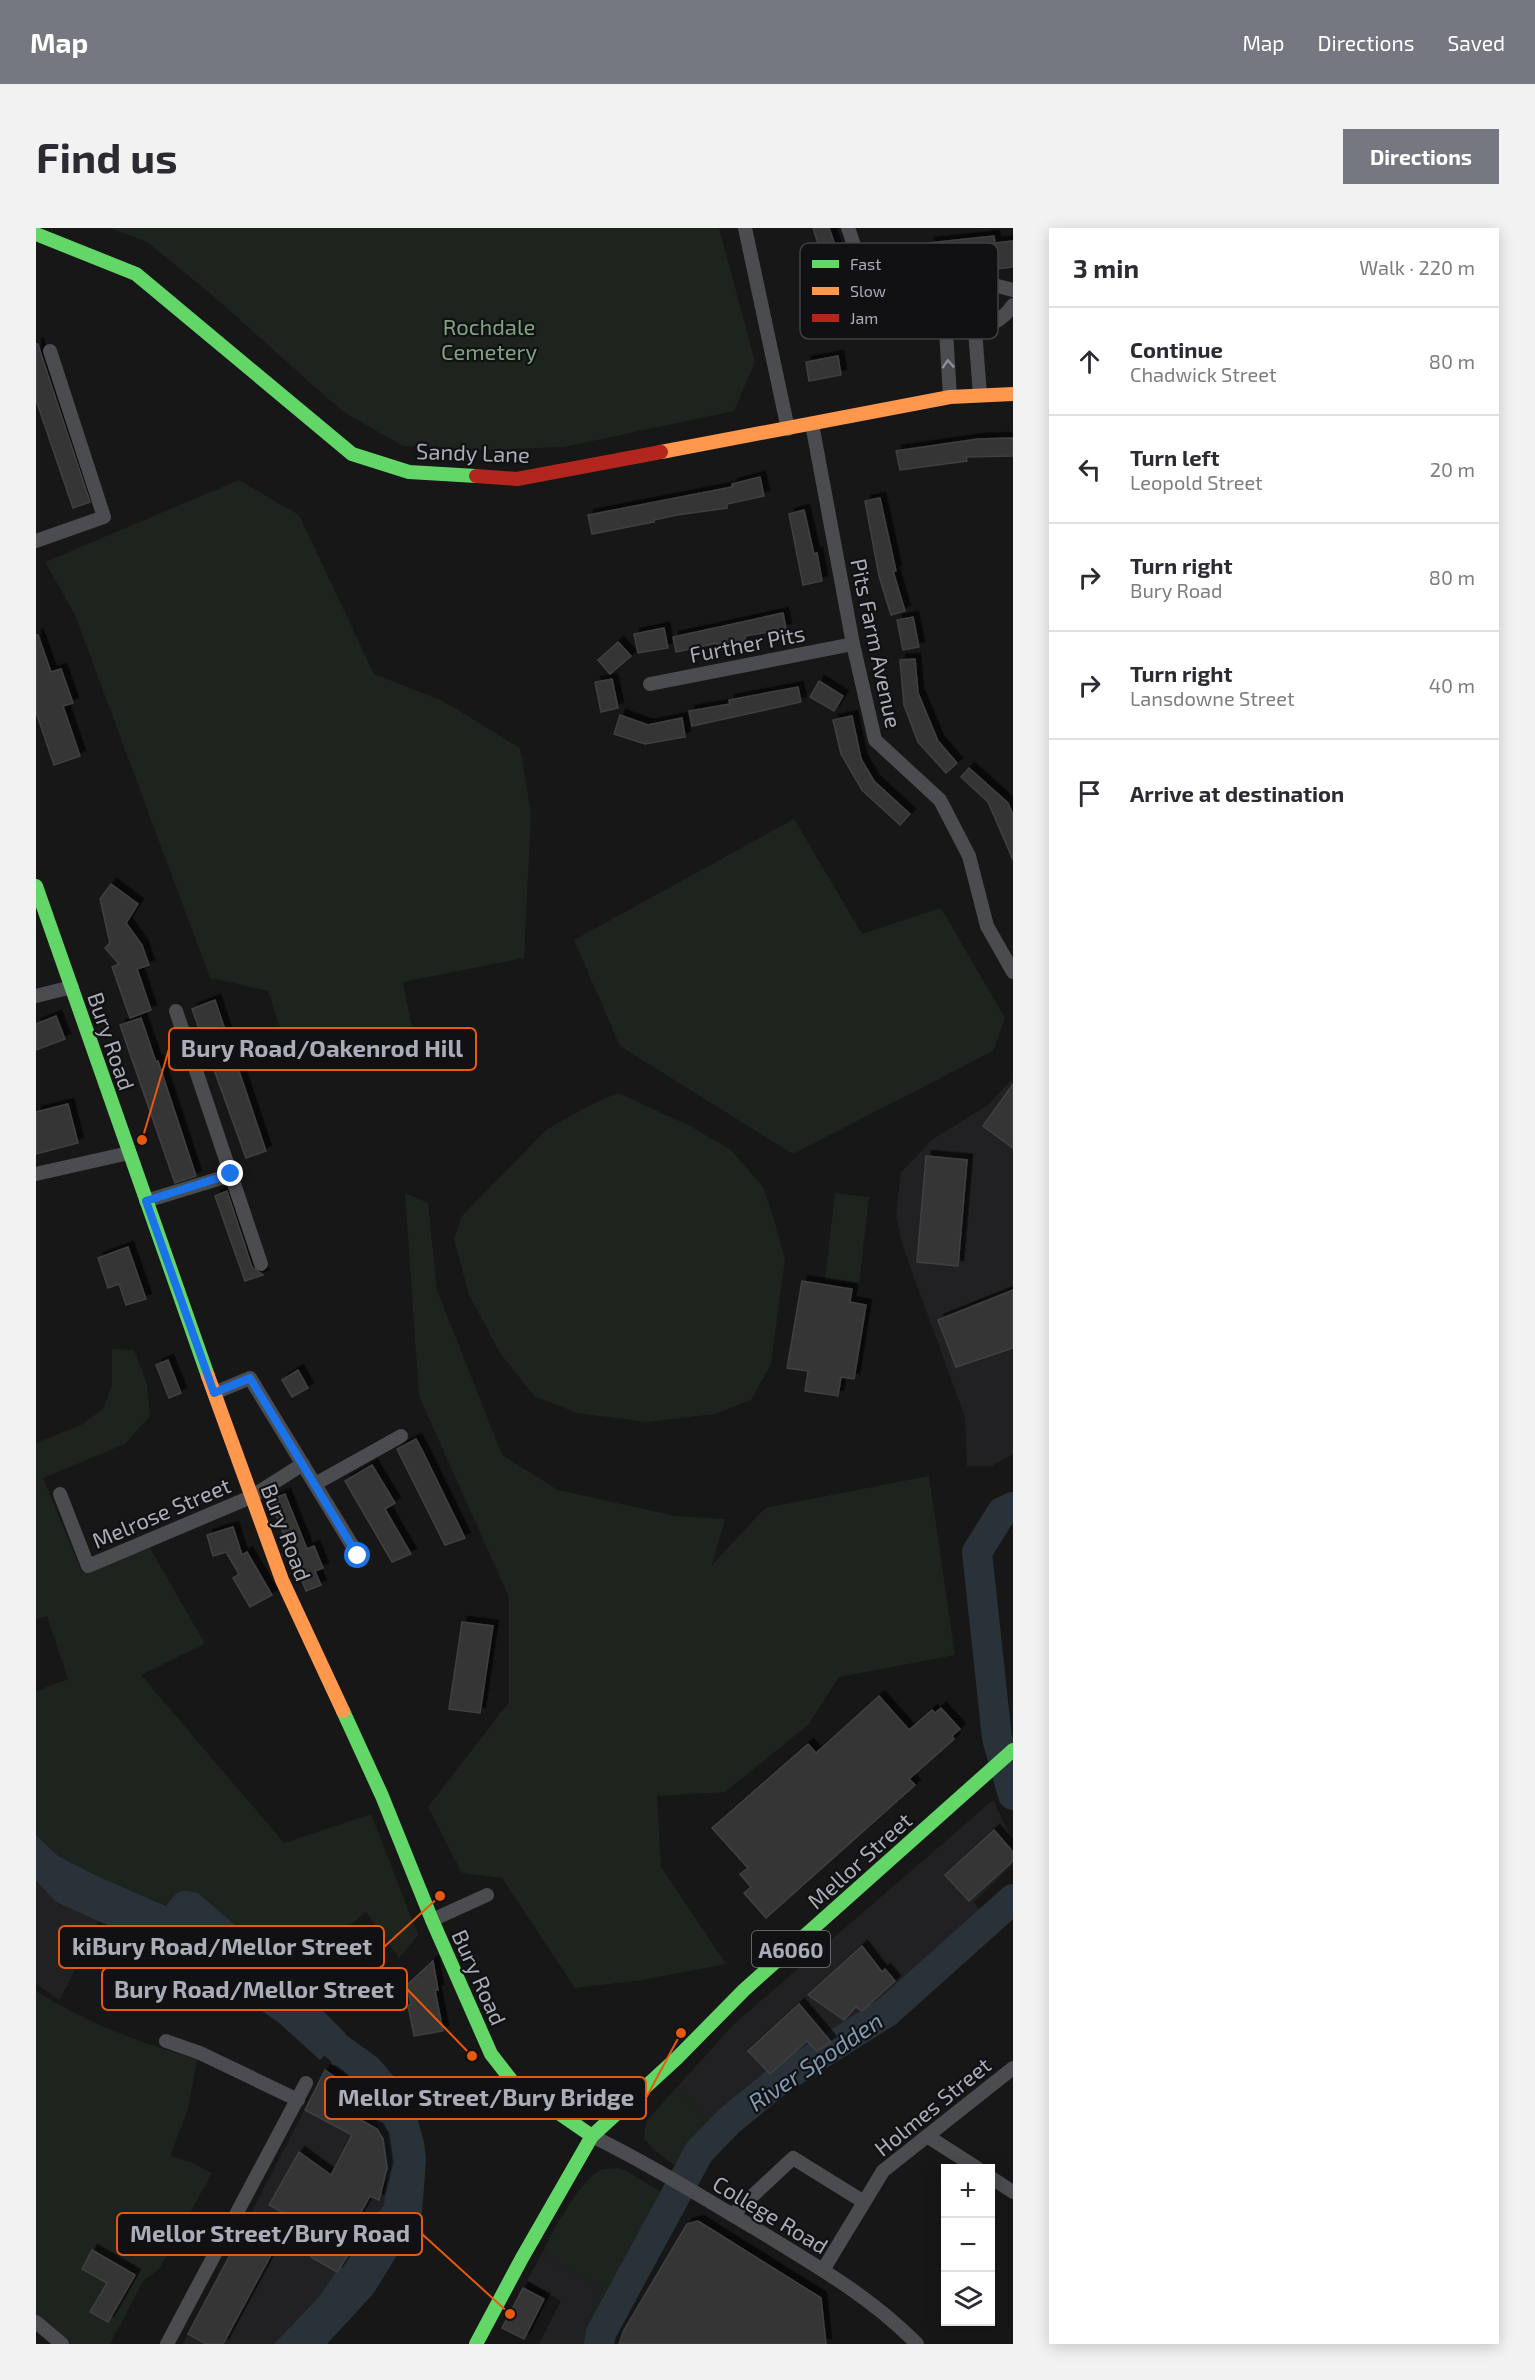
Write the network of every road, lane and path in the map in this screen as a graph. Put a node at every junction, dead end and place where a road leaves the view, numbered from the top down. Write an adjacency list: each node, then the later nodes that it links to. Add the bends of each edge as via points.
1 (745, 228): 16 (street)
2 (848, 228): 4 (street)
3 (36, 234): 16 (main road, Sandy Lane, via 136,274 352,454 409,472 517,479)
4 (853, 243)
5 (998, 286): 6 (street)
6 (1013, 290)
7 (1013, 305): 8 (street)
8 (998, 318)
9 (947, 339): 14 (street, one-way to 9)
10 (976, 339): 13 (street)
11 (50, 351): 17 (street, via 104,517)
12 (1013, 394): 13 (main road, Sandy Lane)
13 (980, 396): 14 (main road, Sandy Lane)
14 (950, 397): 15 (main road, Sandy Lane)
15 (812, 424): 16 (main road, Sandy Lane); 18 (street, Pits Farm Avenue)
16 (788, 429)
17 (36, 541)
18 (853, 644): 19 (street, Further Pits); 21 (street, Pits Farm Avenue, via 875,740 940,800 969,856 987,926)
19 (650, 684)
20 (36, 886): 22 (main road, Bury Road)
21 (1013, 972)
22 (72, 987): 23 (street); 25 (main road, Bury Road)
23 (36, 996)
24 (176, 1011): 27 (street)
25 (129, 1153): 26 (street); 28 (main road, Bury Road)
26 (36, 1174)
27 (231, 1174): 28 (street); 29 (street)
28 (146, 1201): 30 (main road, Bury Road)
29 (261, 1264)
30 (214, 1393): 32 (street, via 250,1378); 35 (main road, Bury Road)
31 (400, 1436): 33 (street)
32 (303, 1464): 33 (street); 35 (street, Melrose Street)
33 (315, 1484): 36 (street)
34 (60, 1494): 35 (street, Melrose Street, via 88,1566)
35 (250, 1497): 39 (main road, Bury Road, via 282,1580 378,1786)
36 (358, 1556)
37 (1013, 1750): 44 (main road, Mellor Street / A6060, via 744,1990)
38 (487, 1895): 39 (street)
39 (432, 1920): 44 (main road, Bury Road, via 491,2054 512,2081)
40 (166, 2041): 43 (street)
41 (1013, 2068): 45 (street, Holmes Street)
42 (306, 2084): 43 (street)
43 (298, 2100): 54 (street)
44 (592, 2136): 50 (street, College Road, via 640,2159); 55 (main road, Mellor Street / A6060)
45 (927, 2136): 46 (street); 49 (street, Holmes Street, via 883,2171)
46 (969, 2164)
47 (995, 2180): 48 (street)
48 (1013, 2192)
49 (864, 2202): 50 (street, via 793,2158); 51 (street, Holmes Street)
50 (732, 2215): 51 (street, College Road)
51 (823, 2270): 56 (street, College Road, via 874,2306)
52 (36, 2322): 53 (street)
53 (62, 2344)
54 (167, 2344)
55 (476, 2344)
56 (917, 2344)

